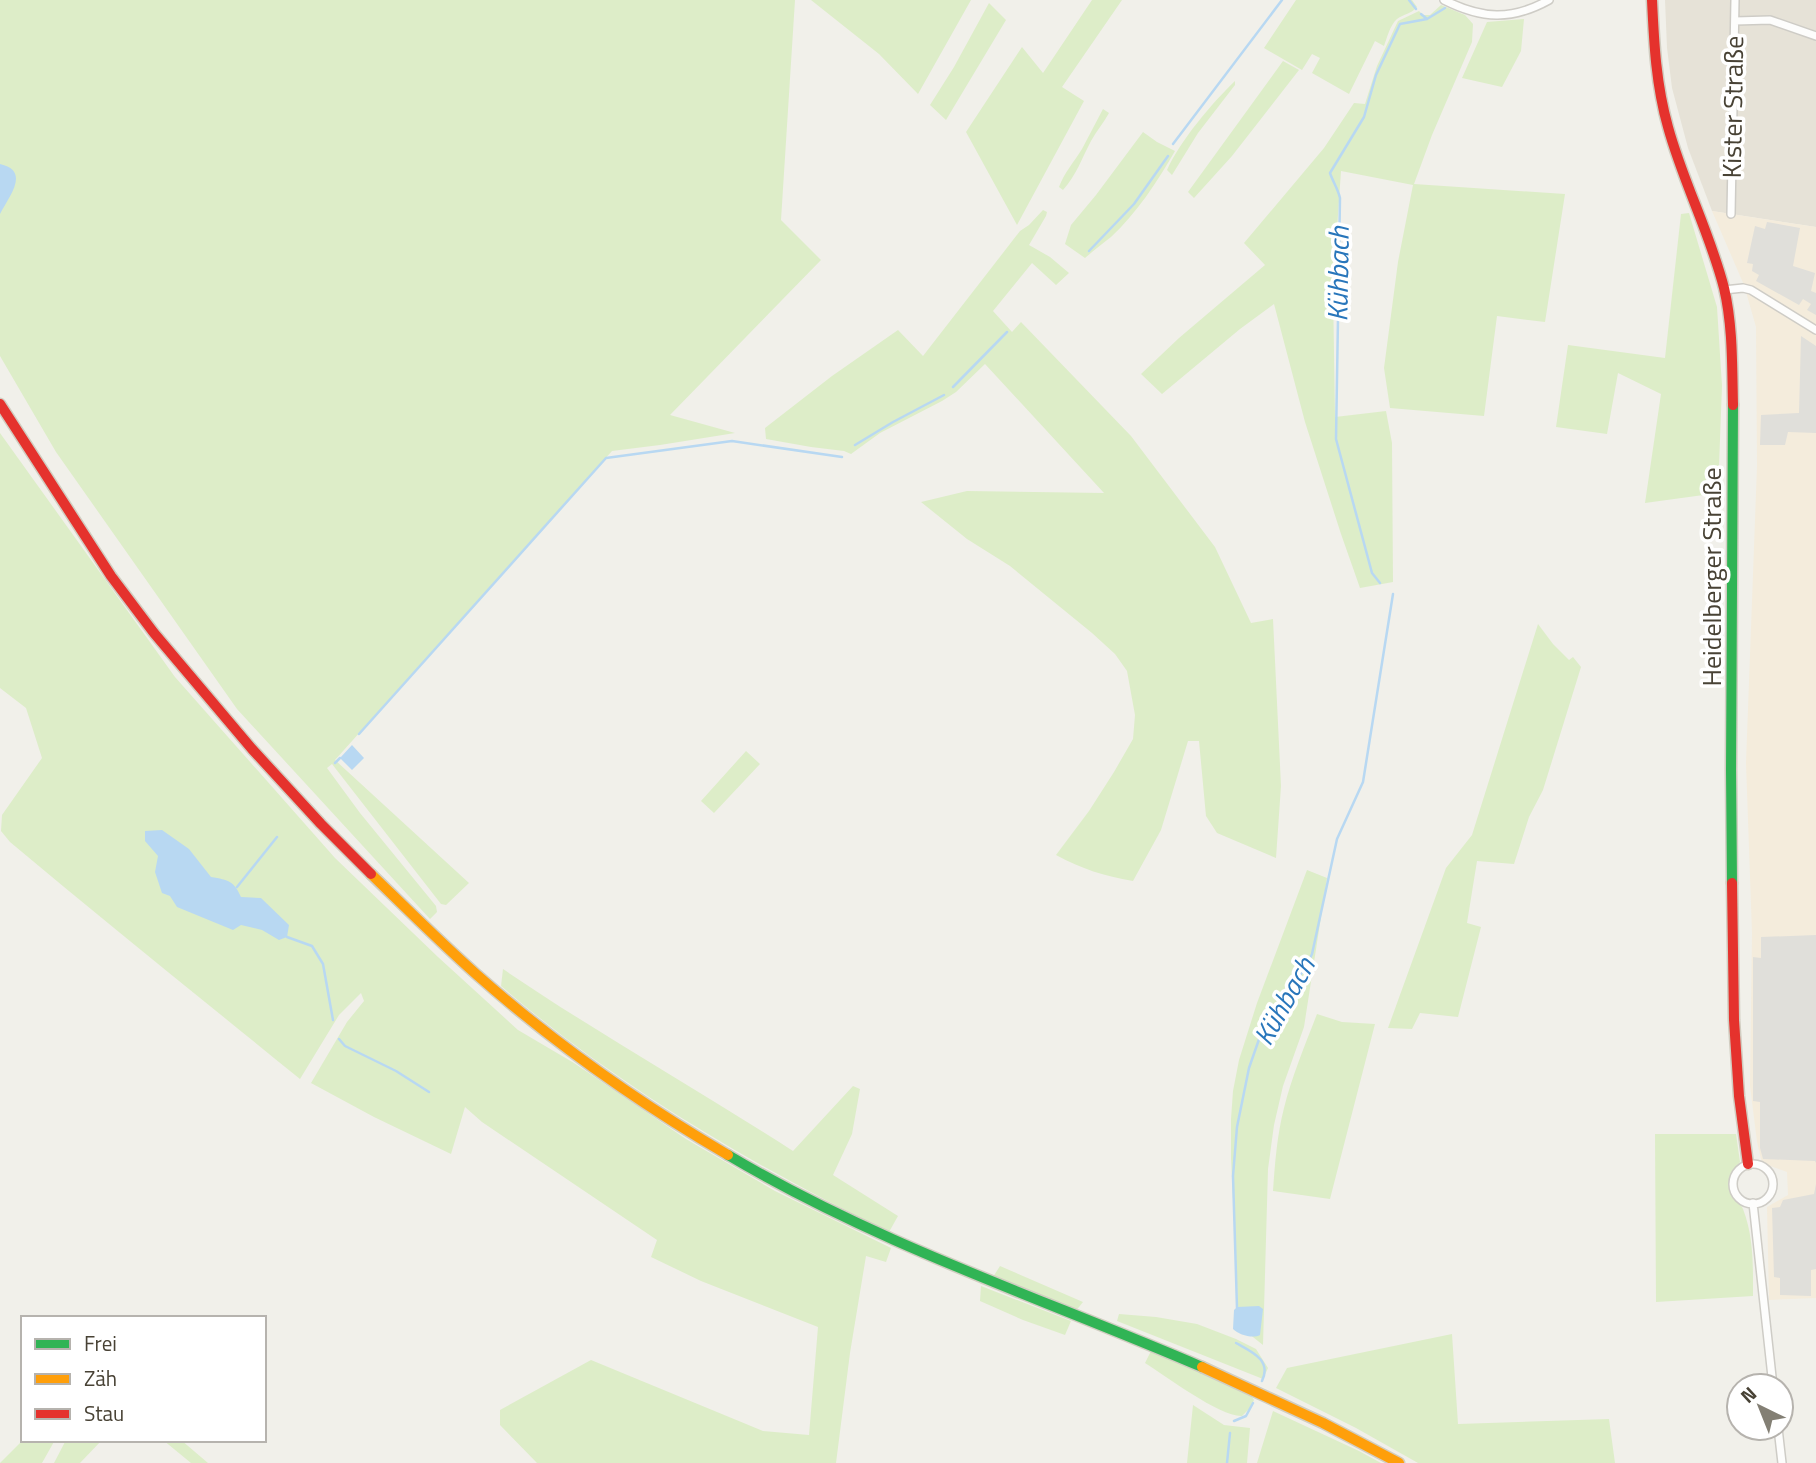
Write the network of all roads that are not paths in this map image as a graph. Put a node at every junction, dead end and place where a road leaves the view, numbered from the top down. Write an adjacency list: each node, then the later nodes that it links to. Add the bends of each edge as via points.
1 (1444, 0): 2 (street, via 1482,14 1511,15)
2 (1549, 0)
3 (1652, 0): 8 (main road, Heidelberger Straße, via 1655,63 1665,118)
4 (1735, 0): 5 (street, Kister Straße)
5 (1735, 21): 6 (street, via 1769,20); 7 (street, Kister Straße)
6 (1816, 36)
7 (1731, 214)
8 (1724, 290): 9 (street, via 1751,290); 11 (main road, Heidelberger Straße, via 1734,419 1734,1020)
9 (1816, 330)
10 (0, 404): 15 (main road, via 120,590 233,729 335,840 442,943 608,1078 775,1182 915,1249 1238,1382)
11 (1748, 1164): 12 (street, via 1738,1171 1734,1183 1737,1195); 12 (street, via 1767,1170 1773,1181 1770,1194)
12 (1753, 1203): 13 (street)
13 (1771, 1372)
14 (1780, 1442): 16 (street)
15 (1399, 1463)
16 (1782, 1463)

